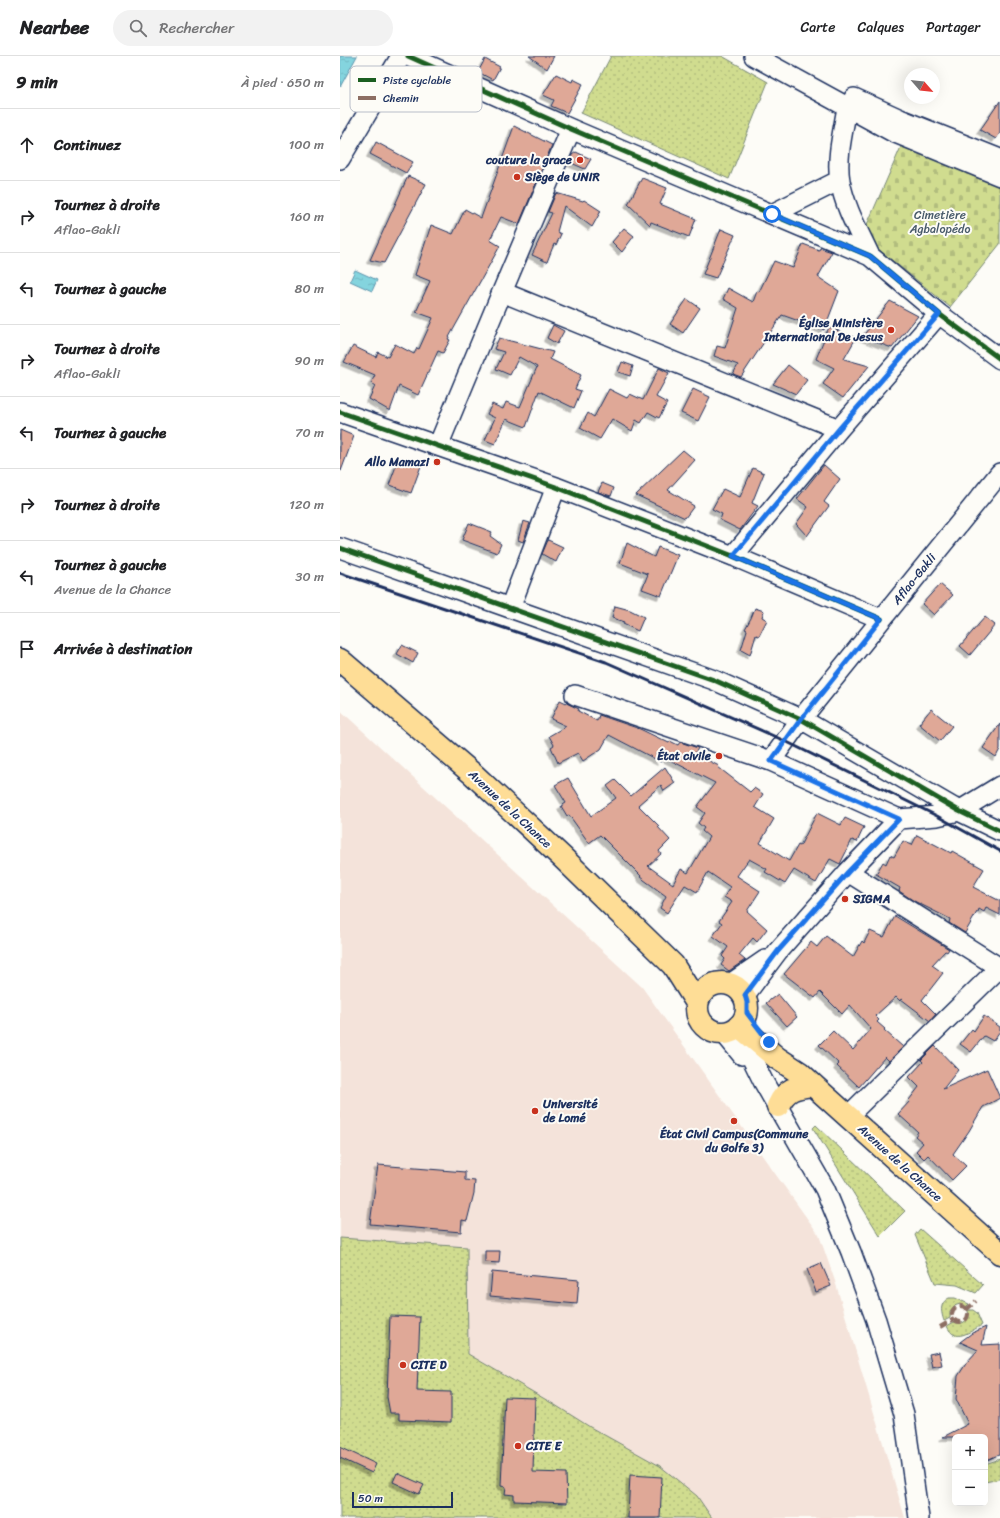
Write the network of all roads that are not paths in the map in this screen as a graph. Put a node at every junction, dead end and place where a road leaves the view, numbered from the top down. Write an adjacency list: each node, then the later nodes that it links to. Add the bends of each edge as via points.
1 (754, 56): 7 (street)
2 (780, 56): 11 (street, via 832,88 900,119)
3 (407, 57): 4 (street); 5 (street)
4 (401, 66)
5 (428, 66)
6 (482, 90): 9 (street)
7 (847, 108): 12 (street, via 893,132); 13 (street, via 841,145)
8 (371, 112): 10 (street)
9 (571, 129): 14 (street); 16 (street)
10 (340, 159)
11 (1000, 159)
12 (1000, 176)
13 (840, 180): 14 (street); 15 (street, via 852,218)
14 (772, 214): 15 (street)
15 (870, 256): 17 (street)
16 (502, 292): 20 (street); 21 (street)
17 (939, 314): 18 (street); 20 (street)
18 (1000, 359)
19 (340, 412): 21 (street)
20 (839, 429): 25 (street)
21 (438, 446): 23 (street)
22 (1000, 473): 27 (street, Aflao-Gakli)
23 (556, 487): 25 (street); 26 (street)
24 (340, 548): 26 (street)
25 (733, 556): 27 (street)
26 (510, 608): 30 (street, via 714,680)
27 (881, 619): 30 (street, Aflao-Gakli)
28 (340, 660): 37 (main road, Avenue de la Chance, via 474,775)
29 (575, 695): 31 (street)
30 (801, 719): 31 (street, Aflao-Gakli); 33 (street)
31 (771, 761): 34 (street)
32 (1000, 786): 33 (street)
33 (959, 811): 34 (street, via 937,816); 35 (street)
34 (899, 819): 36 (street)
35 (998, 827)
36 (848, 872): 38 (street); 40 (street, via 778,951)
37 (673, 965): 39 (main road, Avenue de la Chance); 40 (main road, Avenue de la Chance, via 705,983)
38 (1000, 968): 43 (street)
39 (697, 1003): 40 (main road, via 707,988); 40 (main road, Avenue de la Chance, via 703,1025 713,1031)
40 (734, 1009): 41 (main road, Avenue de la Chance, via 777,1058); 42 (street, via 763,1081)
41 (806, 1079): 42 (main road, via 789,1090); 43 (main road, Avenue de la Chance)
42 (778, 1106): 45 (street, via 825,1189 876,1320 904,1414)
43 (848, 1116): 44 (main road, Avenue de la Chance)
44 (1000, 1253)
45 (919, 1518)

